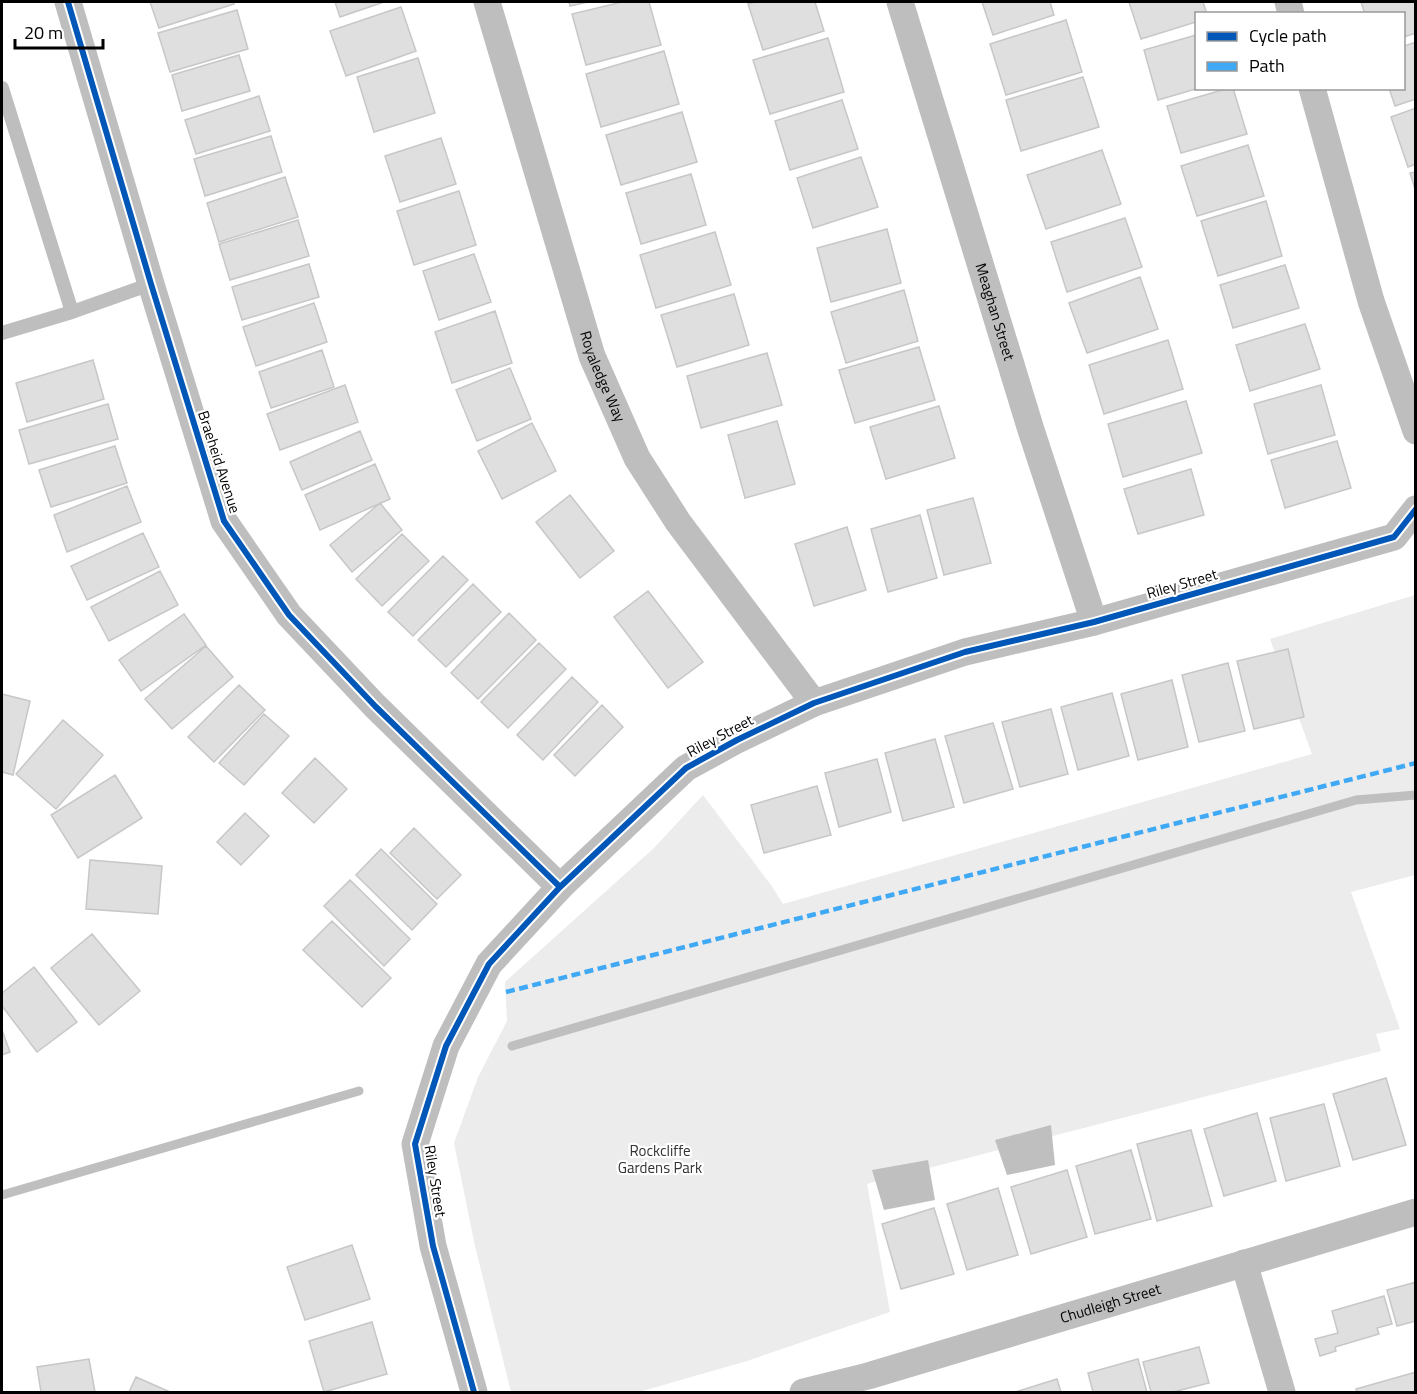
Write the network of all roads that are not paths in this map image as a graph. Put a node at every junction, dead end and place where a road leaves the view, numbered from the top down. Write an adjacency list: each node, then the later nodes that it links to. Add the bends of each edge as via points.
1 (68, 2): 6 (street, Braeheid Avenue)
2 (486, 2): 12 (street, Royaledge Way, via 592,356 637,458 678,522)
3 (900, 2): 11 (street, Meaghan Street, via 1031,430)
4 (2, 88): 7 (lane)
5 (1313, 90): 9 (street, via 1371,302)
6 (151, 284): 7 (lane); 13 (street, Braeheid Avenue, via 224,521 289,615 375,706)
7 (72, 312): 8 (lane)
8 (2, 333)
9 (1416, 431)
10 (1416, 509): 11 (street, Riley Street, via 1394,537)
11 (1095, 622): 12 (street, Riley Street, via 965,652)
12 (814, 703): 13 (street, Riley Street, via 686,768)
13 (560, 887): 17 (street, Riley Street, via 489,964 446,1046 415,1144 433,1246)
14 (1416, 1212): 15 (street, Chudleigh Street)
15 (1244, 1263): 16 (street, Chudleigh Street); 19 (street)
16 (871, 1384): 18 (street, Chudleigh Street)
17 (474, 1392)
18 (803, 1392)
19 (1282, 1392)

